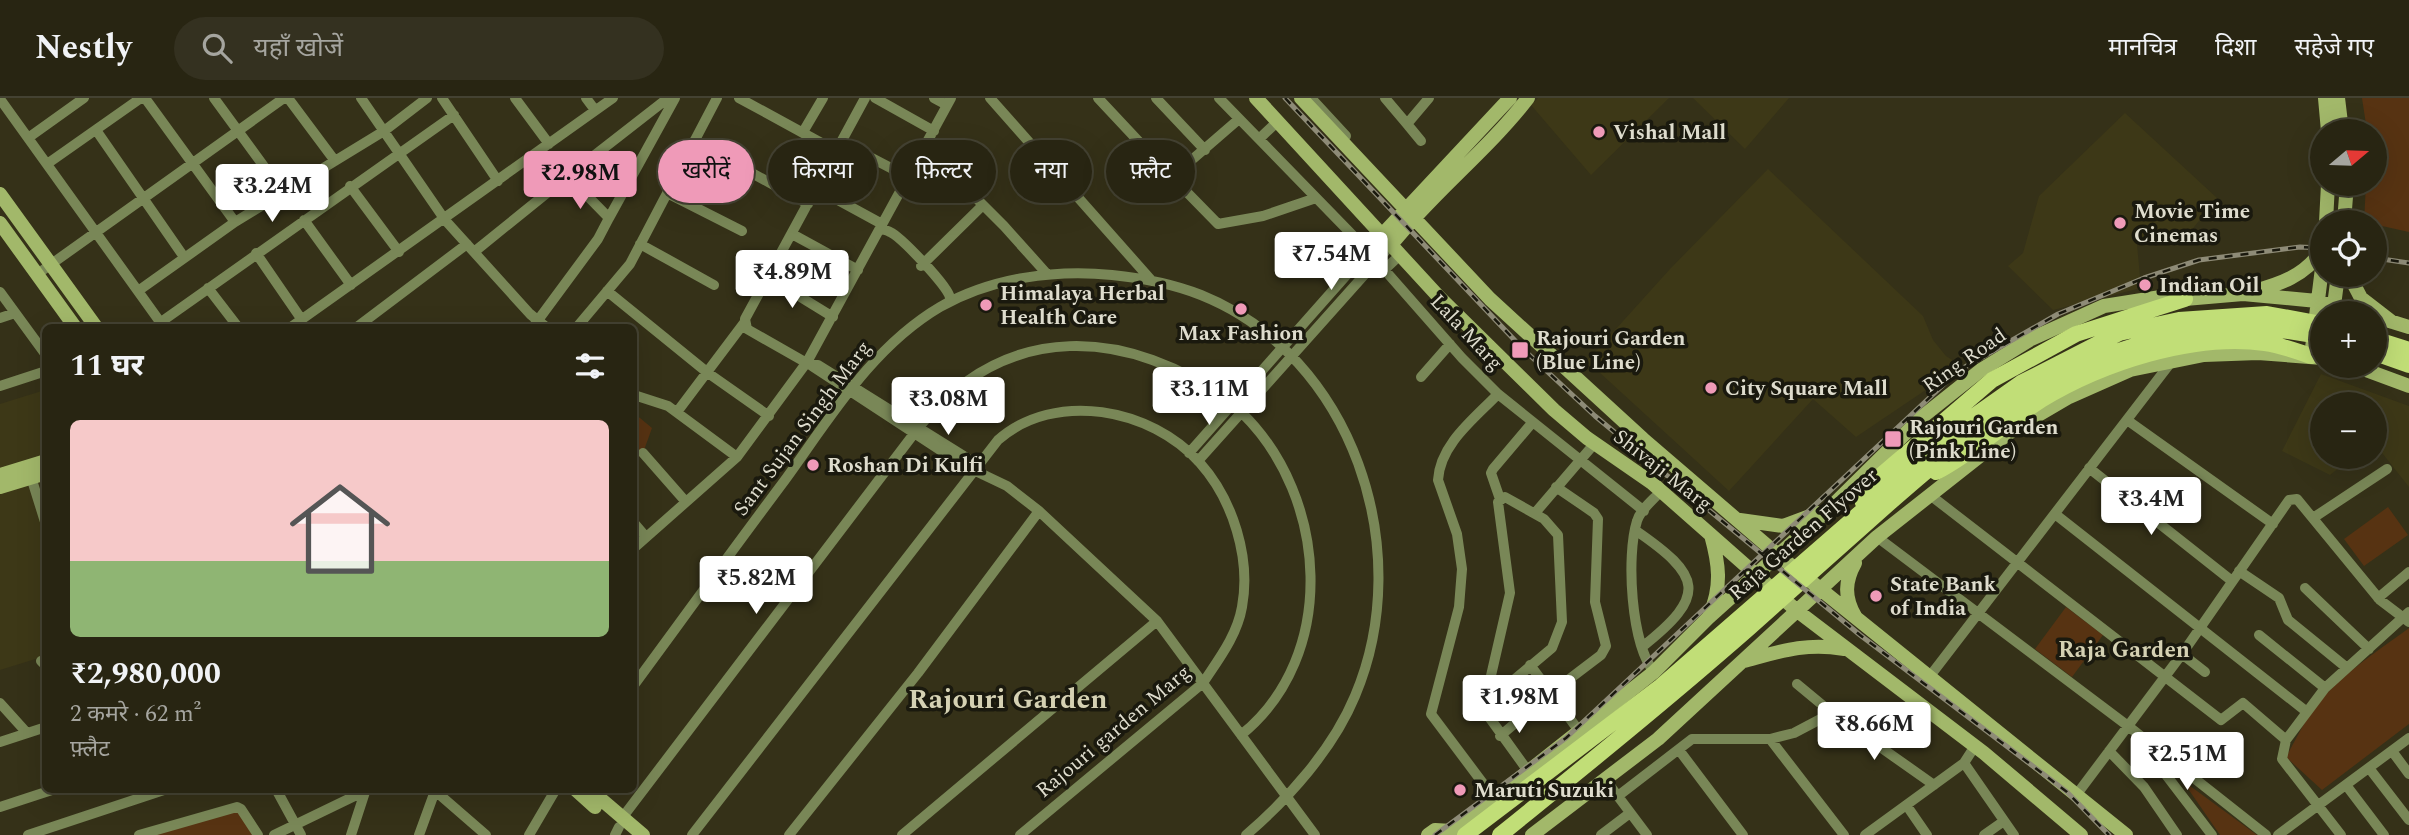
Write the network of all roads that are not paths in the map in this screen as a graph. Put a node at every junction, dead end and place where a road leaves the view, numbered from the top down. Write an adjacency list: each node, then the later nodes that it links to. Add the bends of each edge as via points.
1 (143, 98): 41 (street); 60 (street)
2 (214, 98): 42 (street)
3 (286, 98): 42 (street); 58 (street)
4 (361, 98): 43 (street)
5 (427, 98): 43 (street)
6 (442, 98): 35 (street)
7 (515, 98): 54 (street)
8 (586, 98): 34 (street)
9 (613, 98): 34 (street)
10 (668, 98): 62 (street)
11 (675, 98): 77 (street)
12 (717, 98): 48 (street)
13 (738, 98): 45 (street)
14 (823, 98): 45 (street)
15 (865, 98): 50 (street)
16 (875, 98): 44 (street)
17 (934, 98): 33 (street)
18 (990, 98): 102 (street)
19 (1098, 98): 52 (street)
20 (1156, 98): 55 (street)
21 (1219, 98): 36 (street, Lala Marg)
22 (1256, 98): 39 (main road, Shivaji Marg)
23 (1301, 98): 76 (main road, Shivaji Marg)
24 (1311, 98): 76 (street, via 1391,185)
25 (1385, 98): 40 (street)
26 (1429, 98): 40 (street)
27 (1528, 98): 76 (main road, via 1502,130)
28 (2325, 98): 37 (main road)
29 (2338, 98): 38 (main road)
30 (0, 99): 46 (street)
31 (78, 100): 46 (street)
32 (1506, 100): 76 (main road)
33 (949, 101): 44 (street)
34 (595, 110): 54 (street)
35 (454, 115): 56 (street); 63 (street)
36 (1239, 118): 47 (street, Lala Marg); 55 (street)
37 (2327, 119)
38 (2341, 119)
39 (1278, 121): 47 (street); 87 (main road, Shivaji Marg)
40 (1407, 124): 53 (street)
41 (96, 130): 59 (street); 67 (street)
42 (237, 131): 60 (street); 66 (street)
43 (384, 131): 56 (street); 58 (street)
44 (934, 131): 51 (street)
45 (803, 132): 49 (street)
46 (28, 138): 59 (street)
47 (1259, 139): 68 (street, Lala Marg)
48 (695, 140)
49 (824, 140)
50 (842, 140)
51 (929, 140)
52 (1137, 140)
53 (1421, 141)
54 (549, 144): 63 (street)
55 (1205, 150): 57 (street)
56 (399, 153): 64 (street); 78 (street)
57 (1195, 158)
58 (335, 161): 66 (street)
59 (47, 164): 84 (street)
60 (190, 164): 67 (street); 80 (street)
61 (754, 175): 74 (street)
62 (568, 176): 77 (street); 88 (street)
63 (498, 181): 78 (street)
64 (350, 186): 79 (street); 90 (street)
65 (0, 194): 94 (main road)
66 (284, 194): 80 (street)
67 (143, 198): 84 (street); 92 (street)
68 (1316, 198): 69 (street, via 1263,216 1218,224); 89 (street, Lala Marg)
69 (1195, 200)
70 (662, 203): 86 (street)
71 (687, 203): 83 (street)
72 (841, 203): 82 (street)
73 (895, 203): 82 (street)
74 (808, 204): 85 (street)
75 (983, 205): 96 (street); 99 (street)
76 (1409, 212): 87 (main road); 189 (main road, Shivaji Marg, via 1490,299)
77 (609, 218): 131 (street)
78 (445, 219): 88 (street); 90 (street)
79 (304, 220): 91 (street); 103 (street)
80 (234, 222): 92 (street)
81 (0, 223): 100 (main road)
82 (883, 228): 96 (street); 97 (street)
83 (742, 231)
84 (96, 232): 94 (street); 108 (street)
85 (792, 234): 97 (street); 101 (street)
86 (640, 244): 104 (street); 109 (street)
87 (1391, 245): 89 (street); 93 (street); 98 (street); 163 (main road, Shivaji Marg, via 1554,410)
88 (471, 248): 129 (street); 130 (street)
89 (1368, 251): 93 (street, Lala Marg); 137 (street)
90 (399, 252): 103 (street)
91 (256, 253): 107 (street); 118 (street)
92 (184, 257): 108 (street)
93 (1377, 262): 98 (street, Lala Marg); 143 (street)
94 (50, 264): 100 (street); 124 (main road)
95 (2310, 265): 111 (main road, via 2295,277)
96 (921, 266): 112 (street, via 950,291)
97 (858, 270): 116 (street)
98 (1384, 271): 136 (street, Lala Marg)
99 (1047, 274): 102 (street, Sant Sujan Singh Marg, via 1093,273); 112 (street, Sant Sujan Singh Marg)
100 (36, 275): 123 (main road)
101 (768, 277): 116 (street); 122 (street)
102 (1152, 281): 137 (street, Sant Sujan Singh Marg, via 1202,295)
103 (351, 285): 118 (street)
104 (714, 285)
105 (2319, 287): 114 (main road)
106 (2355, 287): 121 (main road, via 2361,298)
107 (208, 288): 126 (street); 127 (street)
108 (138, 291): 125 (street)
109 (607, 291): 132 (street); 148 (street)
110 (0, 292): 115 (street)
111 (2243, 294): 113 (main road, Ring Road); 114 (main road, Ring Road)
112 (952, 299): 153 (street, Sant Sujan Singh Marg, via 902,333)
113 (2185, 299): 183 (main road, Ring Road, via 2167,296 2104,306 2031,339 1981,370 1922,417); 190 (main road, via 2076,334 1993,380 1879,477)
114 (2317, 301)
115 (15, 313): 117 (street); 138 (street)
116 (833, 317): 145 (street)
117 (0, 318)
118 (302, 320): 128 (street)
119 (2387, 321): 121 (main road)
120 (2310, 322): 190 (main road, Raja Garden Flyover, via 2267,314 2223,315 2119,333 2021,383 1960,426)
121 (2392, 322): 133 (main road)
122 (744, 323): 145 (street, via 747,329); 148 (street)
123 (73, 324)
124 (94, 324)
125 (161, 324)
126 (163, 324)
127 (236, 324)
128 (296, 324)
129 (361, 324)
130 (538, 324)
131 (540, 324)
132 (580, 324)
133 (2409, 327)
134 (2310, 336): 175 (main road, Raja Garden Flyover, via 2265,328 2219,329 2125,347 2078,365 2027,394 1966,436)
135 (2387, 342): 139 (main road)
136 (1450, 344): 149 (street); 154 (street, Lala Marg)
137 (1284, 349): 143 (street, Sant Sujan Singh Marg); 156 (street)
138 (42, 350)
139 (2409, 350)
140 (2310, 355): 175 (main road, via 2265,342 2154,352 2076,381 2006,424 1969,454)
141 (2310, 357): 144 (main road, via 2204,355)
142 (2387, 357): 146 (main road)
143 (1293, 358): 158 (street); 269 (street, Sant Sujan Singh Marg, via 1318,387 1348,437 1372,505 1379,571 1372,638 1356,695 1342,722)
144 (2172, 361): 160 (street); 179 (main road, via 2130,370 2069,397 2014,429)
145 (810, 364): 153 (street); 159 (street)
146 (2409, 365)
147 (42, 372): 151 (street)
148 (708, 373): 157 (street); 159 (street)
149 (1422, 377)
150 (2387, 378): 152 (main road)
151 (0, 386)
152 (2409, 386)
153 (852, 389): 162 (street); 227 (street, Sant Sujan Singh Marg)
154 (1498, 394): 161 (street, Lala Marg); 271 (street, via 1451,444 1438,470 1460,550 1461,577 1459,607 1431,708)
155 (637, 396): 157 (street)
156 (1234, 404): 162 (street, via 1194,376 1165,363 1126,351 1059,346 991,364 960,383); 165 (street)
157 (677, 412): 166 (street)
158 (1242, 412): 168 (street); 241 (street, via 1273,448 1290,479 1309,550 1310,586 1308,625 1299,656 1278,695)
159 (769, 416): 166 (street)
160 (2127, 420): 171 (street); 191 (street)
161 (1532, 423): 167 (street, Lala Marg); 180 (street, via 1491,473)
162 (916, 430): 170 (street); 279 (street)
163 (1595, 443): 167 (street); 178 (main road, Shivaji Marg)
164 (643, 453): 182 (street)
165 (1189, 453): 168 (street, Rajouri garden Marg); 170 (street, Rajouri garden Marg, via 1116,415 1068,409 1047,412 1010,429)
166 (737, 457): 182 (street)
167 (1581, 460): 177 (street); 185 (street, Lala Marg)
168 (1198, 461): 228 (street, Rajouri garden Marg, via 1231,513 1244,582 1235,630)
169 (42, 462): 173 (main road)
170 (973, 468): 184 (street); 292 (street, Rajouri garden Marg)
171 (2089, 468): 187 (street); 204 (street)
172 (2386, 469): 188 (street)
173 (0, 475)
174 (38, 475): 176 (main road); 181 (street)
175 (1912, 484): 299 (main road, Raja Garden Flyover, via 1670,698)
176 (0, 487)
177 (1556, 487): 186 (street); 231 (street, via 1598,519 1595,602 1606,646)
178 (1661, 491): 185 (street); 194 (main road, Shivaji Marg)
179 (1930, 495): 196 (main road); 200 (street)
180 (1500, 499): 186 (street, via 1505,497); 233 (street, via 1510,593)
181 (42, 500)
182 (686, 502): 195 (street)
183 (1834, 504): 189 (main road, via 1783,526); 199 (main road, Ring Road)
184 (1039, 511): 213 (street); 293 (street)
185 (1644, 511): 193 (street)
186 (1535, 513): 221 (street, via 1559,538 1562,622 1558,640)
187 (2055, 514): 200 (street); 214 (street)
188 (2313, 518): 191 (street, via 2294,498 2284,502); 207 (street)
189 (1736, 519): 199 (main road, Shivaji Marg)
190 (1852, 520): 280 (main road, Raja Garden Flyover, via 1661,686)
191 (2273, 524): 201 (street)
192 (637, 526): 195 (street)
193 (1635, 530): 216 (street, via 1633,601); 216 (street, via 1675,559 1690,584 1689,596 1675,620)
194 (1711, 535): 203 (main road, Shivaji Marg); 212 (main road, via 1720,578)
195 (646, 537): 197 (street)
196 (1877, 537): 198 (main road); 209 (street)
197 (637, 545)
198 (1861, 552): 206 (main road); 211 (main road, via 1849,574 1846,595)
199 (1778, 555): 203 (main road, Ring Road); 206 (main road, Shivaji Marg)
200 (2018, 562): 209 (street); 226 (street)
201 (2239, 571): 204 (street); 222 (street, via 2279,598 2288,620)
202 (2409, 572): 207 (street)
203 (1757, 575): 208 (main road, Shivaji Marg); 212 (main road, Ring Road)
204 (2232, 581): 214 (street)
205 (2305, 588): 217 (street)
206 (1821, 590): 208 (main road); 211 (main road, Shivaji Marg)
207 (2378, 597): 210 (street)
208 (1796, 610): 218 (main road, Shivaji Marg); 220 (main road)
209 (1978, 614): 225 (street); 237 (street)
210 (2407, 616): 217 (street)
211 (1855, 617): 225 (main road, Shivaji Marg)
212 (1708, 618): 223 (main road, Ring Road)
213 (1157, 621): 228 (street); 294 (street)
214 (2200, 628): 219 (street); 235 (street)
215 (2259, 635): 230 (street)
216 (1642, 647): 223 (street)
217 (2368, 649): 222 (street)
218 (1848, 650): 220 (main road, via 1820,644 1799,646); 247 (main road, Shivaji Marg)
219 (2182, 654): 224 (street); 226 (street)
220 (1738, 663): 234 (main road)
221 (1530, 665): 231 (street); 233 (street)
222 (2347, 668): 230 (street)
223 (1654, 672): 234 (main road, via 1674,668 1688,677 1694,697); 239 (main road, Ring Road)
224 (2205, 672)
225 (1930, 676): 268 (main road, Shivaji Marg)
226 (2165, 676): 237 (street); 245 (street, via 2221,720 2243,703)
227 (637, 681)
228 (1203, 683): 241 (street); 295 (street, Rajouri garden Marg)
229 (1797, 684): 236 (street)
230 (2325, 688): 235 (street)
231 (1551, 694): 239 (street); 242 (street)
232 (0, 703): 240 (street)
233 (1485, 704): 242 (street, via 1486,715)
234 (1689, 711): 255 (main road)
235 (2307, 712): 245 (street)
236 (1832, 713): 244 (street, via 1794,733); 256 (street)
237 (2128, 726): 249 (street); 311 (street); 312 (street)
238 (42, 728): 240 (street)
239 (1579, 731): 253 (main road, Ring Road)
240 (27, 733): 246 (street)
241 (1241, 735): 269 (street)
242 (1500, 736): 253 (street)
243 (2409, 738): 250 (street)
244 (1770, 739): 248 (street, via 1698,738); 304 (street)
245 (2286, 740): 273 (street, via 2282,759)
246 (0, 742)
247 (1975, 746): 251 (street); 308 (main road, Shivaji Marg)
248 (1679, 750): 270 (street); 303 (street)
249 (2109, 751): 268 (street); 310 (street, via 2144,787)
250 (2392, 751): 252 (street); 254 (street)
251 (1964, 763): 256 (street); 277 (street)
252 (2369, 768): 257 (street); 276 (street)
253 (1528, 771): 271 (main road, Ring Road)
254 (2409, 774)
255 (1605, 779): 270 (street); 300 (main road)
256 (1934, 785): 272 (street)
257 (2346, 785): 273 (street); 315 (street)
258 (43, 793): 274 (street)
259 (155, 793): 282 (street)
260 (278, 793): 278 (street)
261 (359, 793): 278 (street)
262 (364, 793): 287 (street)
263 (433, 793): 288 (street)
264 (437, 793): 289 (street)
265 (554, 793): 290 (street)
266 (580, 793): 279 (main road)
267 (592, 793): 279 (main road)
268 (2077, 794): 309 (main road, Shivaji Marg)
269 (1286, 796): 296 (street, Sant Sujan Singh Marg); 297 (street)
270 (1618, 796): 275 (street)
271 (1494, 798): 280 (main road, Ring Road)
272 (1907, 806): 305 (street); 306 (street)
273 (2319, 806): 313 (street); 314 (street)
274 (0, 807)
275 (1630, 813): 301 (street); 302 (street)
276 (2409, 820)
277 (2004, 821): 281 (street); 307 (street)
278 (295, 825): 285 (street); 286 (street)
279 (621, 829): 291 (main road)
280 (1455, 833): 298 (main road, via 1436,830)
281 (2010, 834)
282 (28, 835)
283 (139, 835): 284 (street, via 237,807)
284 (258, 835)
285 (274, 835)
286 (301, 835)
287 (351, 835)
288 (419, 835)
289 (486, 835)
290 (529, 835)
291 (643, 835)
292 (692, 835)
293 (789, 835)
294 (902, 835)
295 (1020, 835)
296 (1247, 835)
297 (1315, 835)
298 (1428, 835)
299 (1500, 835)
300 (1532, 835)
301 (1601, 835)
302 (1647, 835)
303 (1743, 835)
304 (1844, 835)
305 (1865, 835)
306 (1927, 835)
307 (1984, 835)
308 (2081, 835)
309 (2126, 835)
310 (2177, 835)
311 (2212, 835)
312 (2266, 835)
313 (2278, 835)
314 (2342, 835)
315 (2384, 835)

